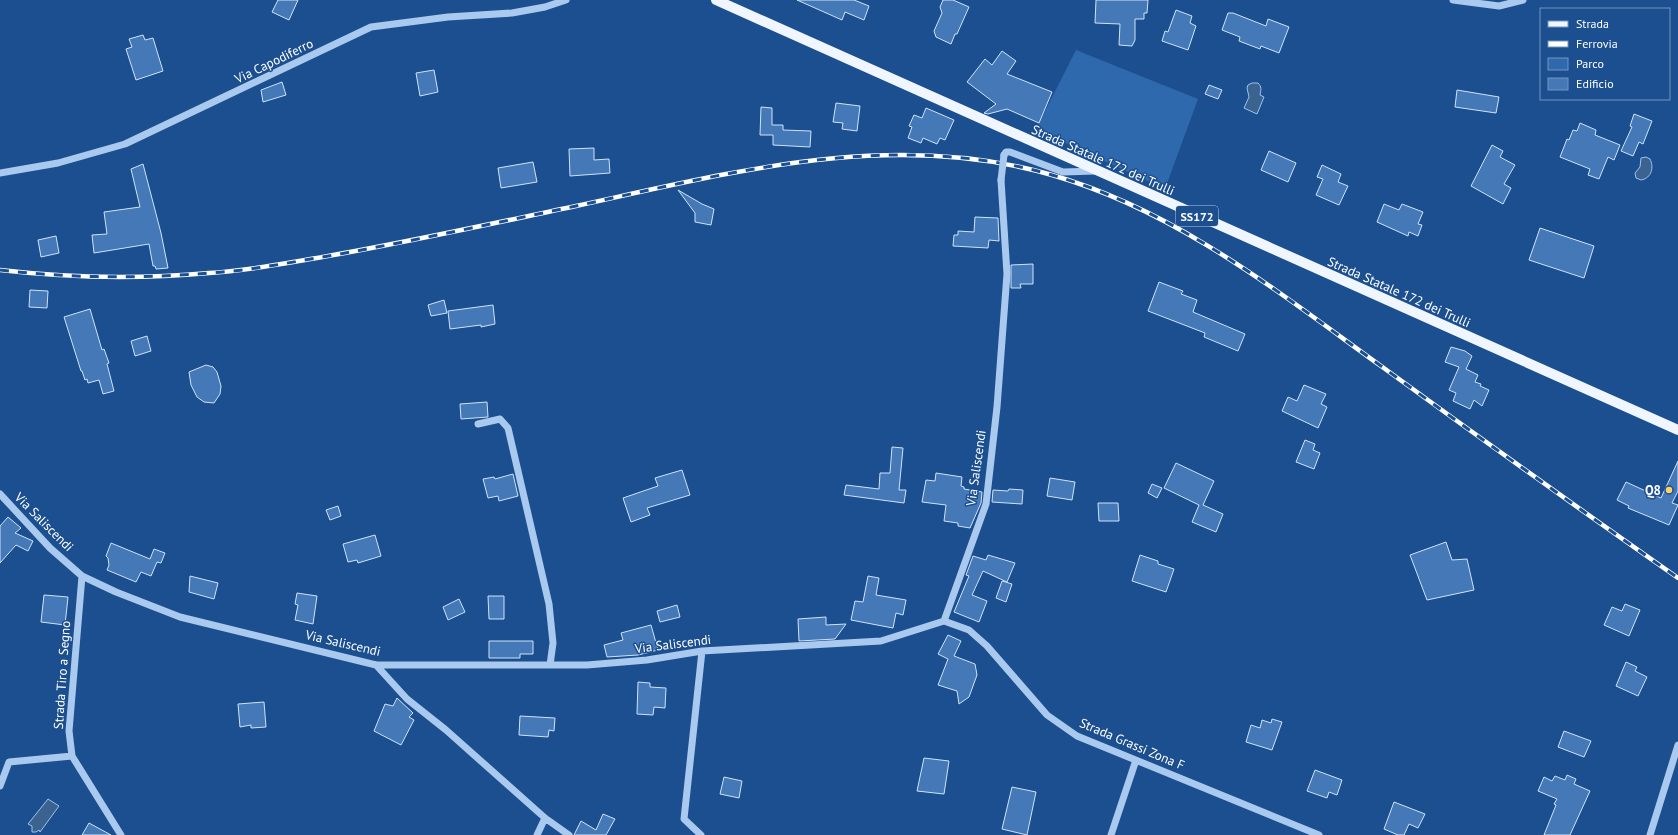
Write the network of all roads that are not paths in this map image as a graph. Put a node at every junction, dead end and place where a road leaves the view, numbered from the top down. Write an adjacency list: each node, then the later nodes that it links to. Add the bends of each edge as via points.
1 (566, 0): 6 (street, Via Capodiferro, via 512,13 448,17 371,27 125,144 58,162)
2 (716, 0): 5 (main road, Strada Statale 172 dei Trulli / SS172)
3 (1453, 0): 4 (street, via 1499,6)
4 (1523, 0)
5 (1096, 171): 8 (main road, Strada Statale 172 dei Trulli / SS172); 11 (street, Via Saliscendi, bridge, via 1063,172 1010,152 1004,155 1001,180 1007,274 997,407 986,504)
6 (0, 173)
7 (478, 424): 14 (street, via 500,420 508,428 549,604 553,642)
8 (1678, 430)
9 (0, 494): 10 (street, Via Saliscendi, via 50,548)
10 (82, 576): 13 (street, Via Saliscendi, via 180,617); 16 (street, Strada Tiro a Segno, via 69,731)
11 (944, 621): 12 (street, Via Saliscendi, via 881,641); 17 (street, Strada Grassi Zona F, via 969,630 987,646 1047,715 1077,736)
12 (702, 651): 14 (street, Via Saliscendi, via 639,661); 23 (street, via 684,819)
13 (376, 664): 14 (street, Via Saliscendi); 19 (street, via 407,699)
14 (550, 665)
15 (1678, 745): 26 (street)
16 (72, 756): 18 (street, via 9,762); 20 (street, Strada Tiro a Segno)
17 (1136, 760): 24 (street); 25 (street, Strada Grassi Zona F)
18 (0, 786)
19 (545, 818): 21 (street); 22 (street)
20 (121, 835)
21 (537, 835)
22 (569, 835)
23 (701, 835)
24 (1111, 835)
25 (1319, 835)
26 (1650, 835)

